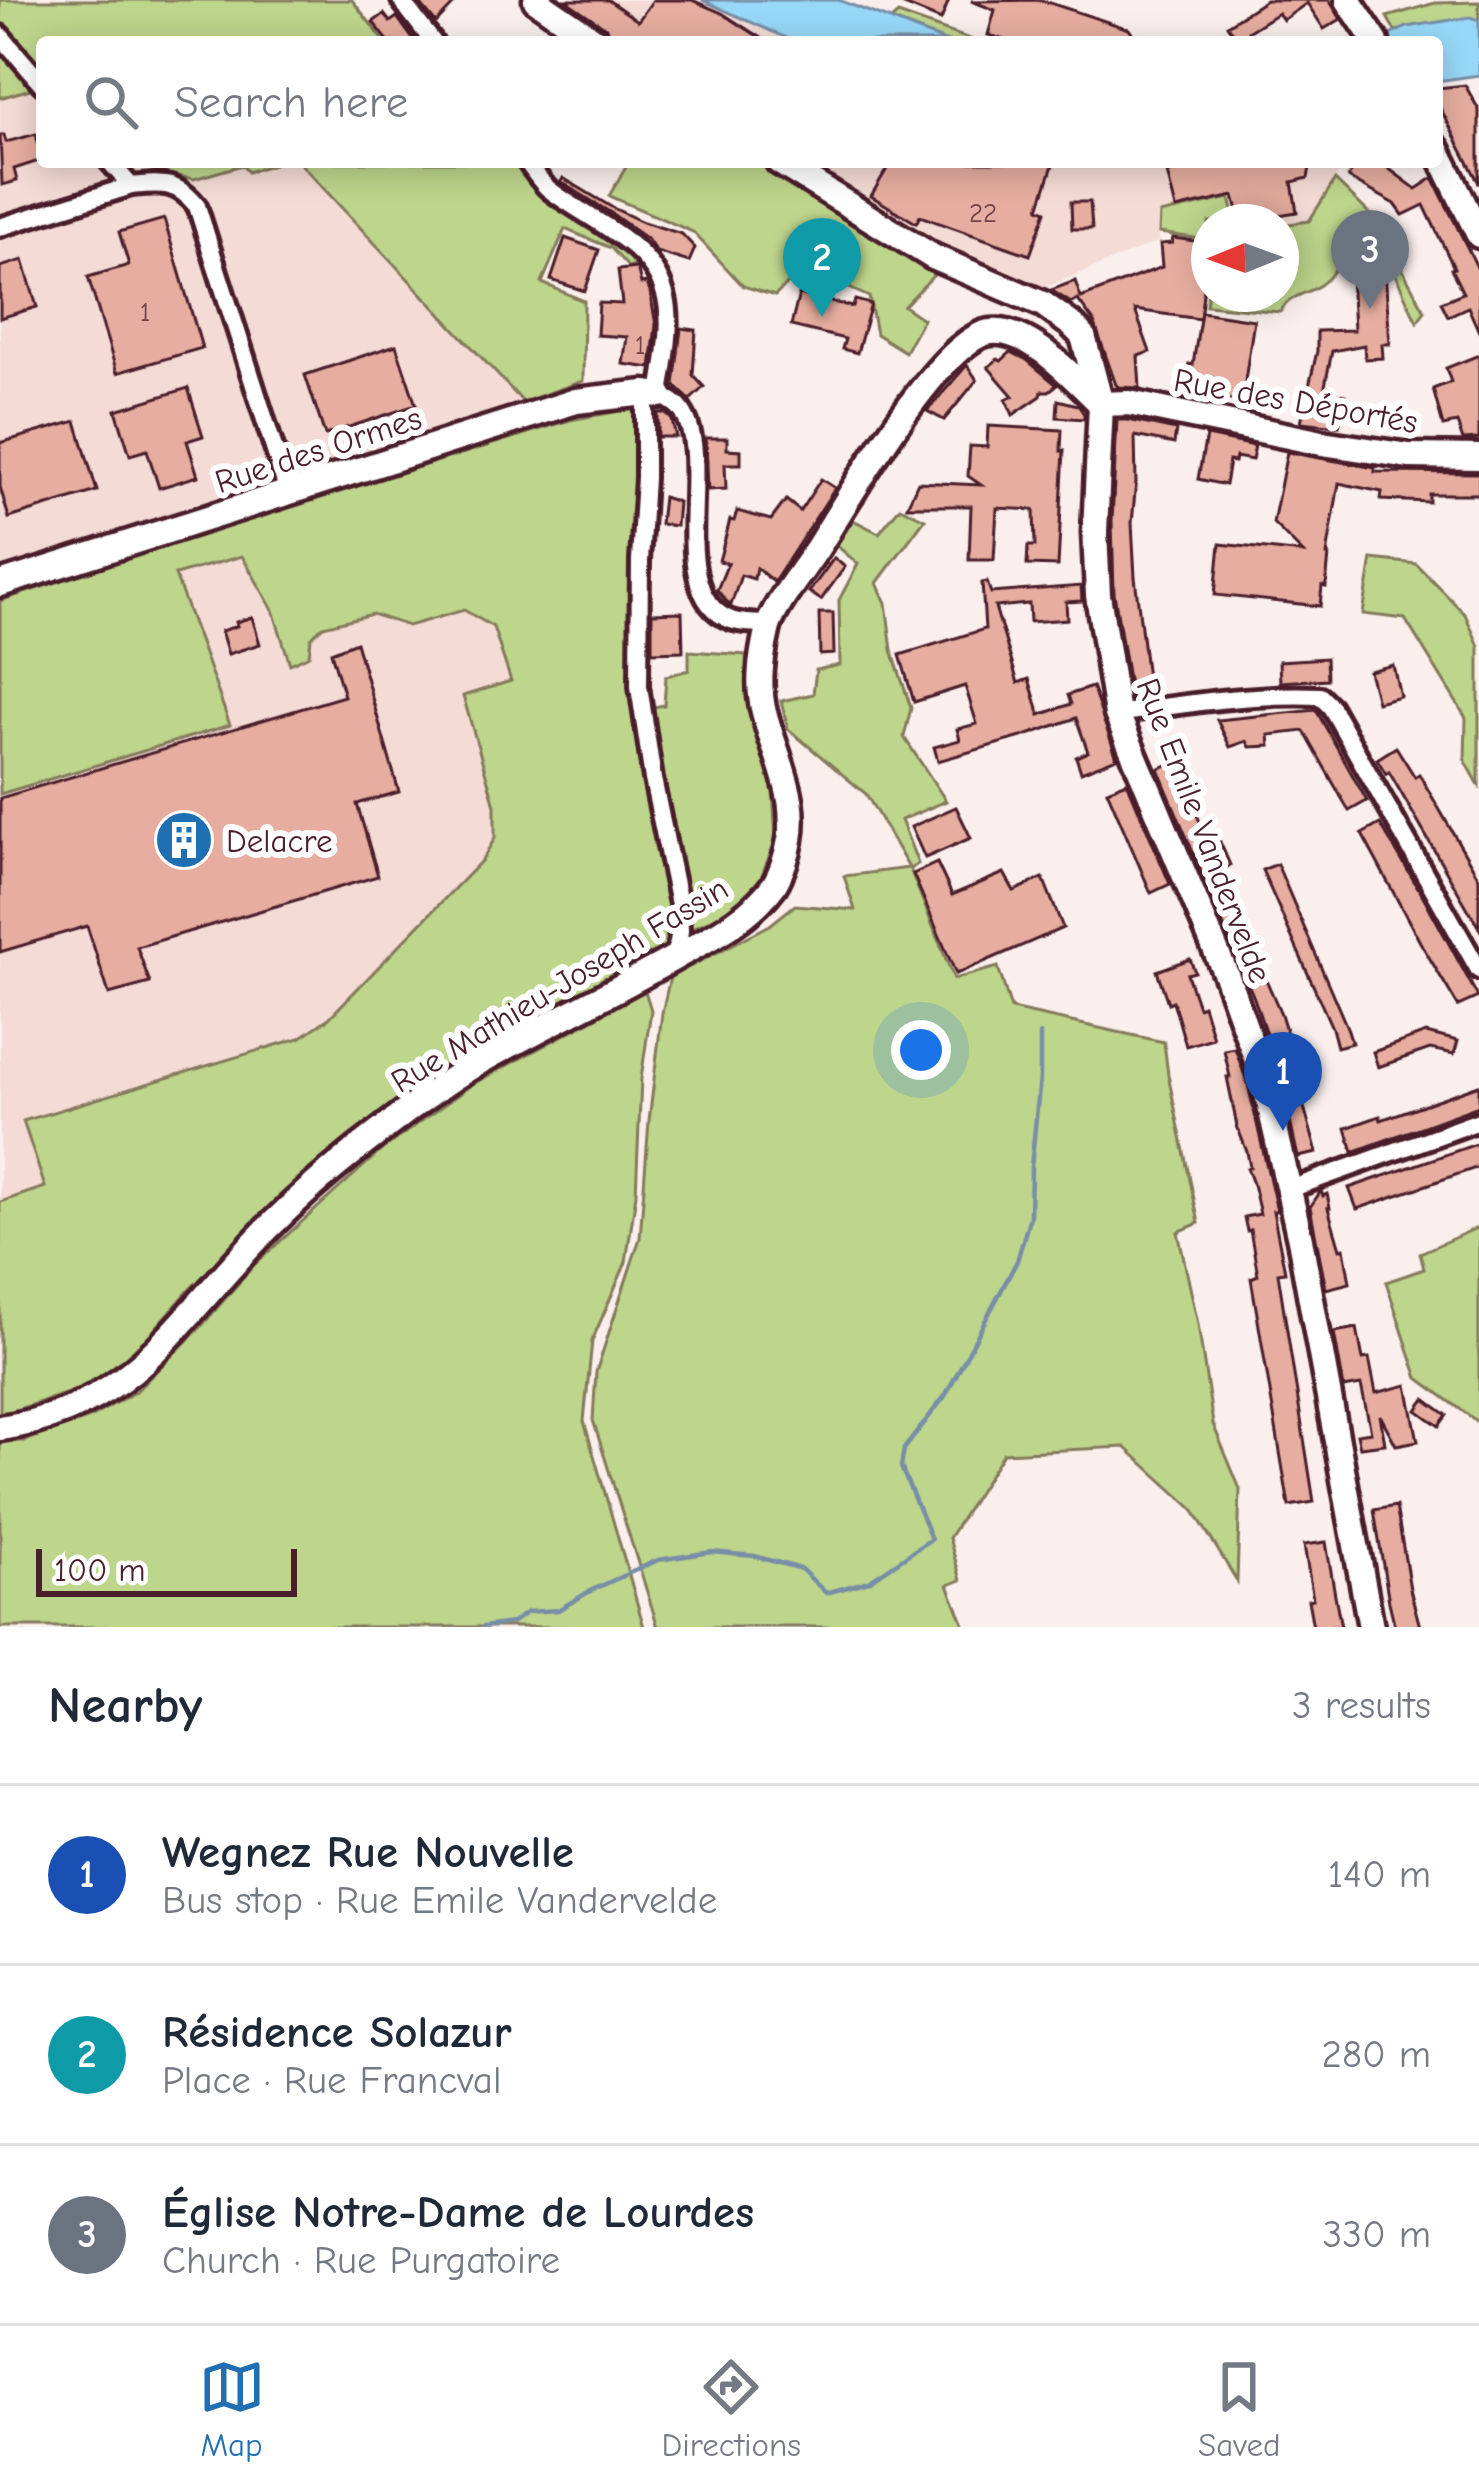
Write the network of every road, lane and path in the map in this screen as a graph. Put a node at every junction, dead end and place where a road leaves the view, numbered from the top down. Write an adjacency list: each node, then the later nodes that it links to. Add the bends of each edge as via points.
1 (400, 0): 5 (street)
2 (536, 0): 6 (street)
3 (1348, 0): 7 (street)
4 (0, 35): 8 (street)
5 (428, 36)
6 (587, 36)
7 (1371, 36)
8 (36, 77)
9 (1443, 161): 15 (street)
10 (115, 168): 13 (street)
11 (531, 168): 16 (street, via 650,264 666,295 668,339)
12 (788, 168): 17 (street, Rue Emile Vandervelde, via 933,257 1043,304 1072,325 1083,337)
13 (131, 186): 14 (street); 19 (street, via 176,186 197,206)
14 (0, 227)
15 (1479, 235)
16 (652, 394): 19 (street, Rue des Ormes, via 576,401); 21 (street, via 675,403 690,428 694,552 705,597 731,620); 23 (street, via 639,686 680,904)
17 (1101, 404): 18 (street, Rue des Déportés, via 1409,456); 21 (street, via 1013,334 989,332 962,346 901,416); 22 (street, Rue Emile Vandervelde, via 1098,595)
18 (1479, 457)
19 (288, 492): 20 (street, Rue des Ormes)
20 (0, 584)
21 (768, 625): 23 (street, Rue Mathieu-Joseph Fassin, via 760,686 792,800 792,837 762,900)
22 (1117, 714): 24 (street, via 1320,695); 26 (street, Rue Emile Vandervelde, via 1235,997)
23 (675, 958): 27 (street, Rue Mathieu-Joseph Fassin, via 477,1063 352,1153 111,1389 40,1421)
24 (1479, 970)
25 (1479, 1121): 26 (street)
26 (1290, 1189): 28 (street, Rue Emile Vandervelde)
27 (0, 1428)
28 (1371, 1627)

